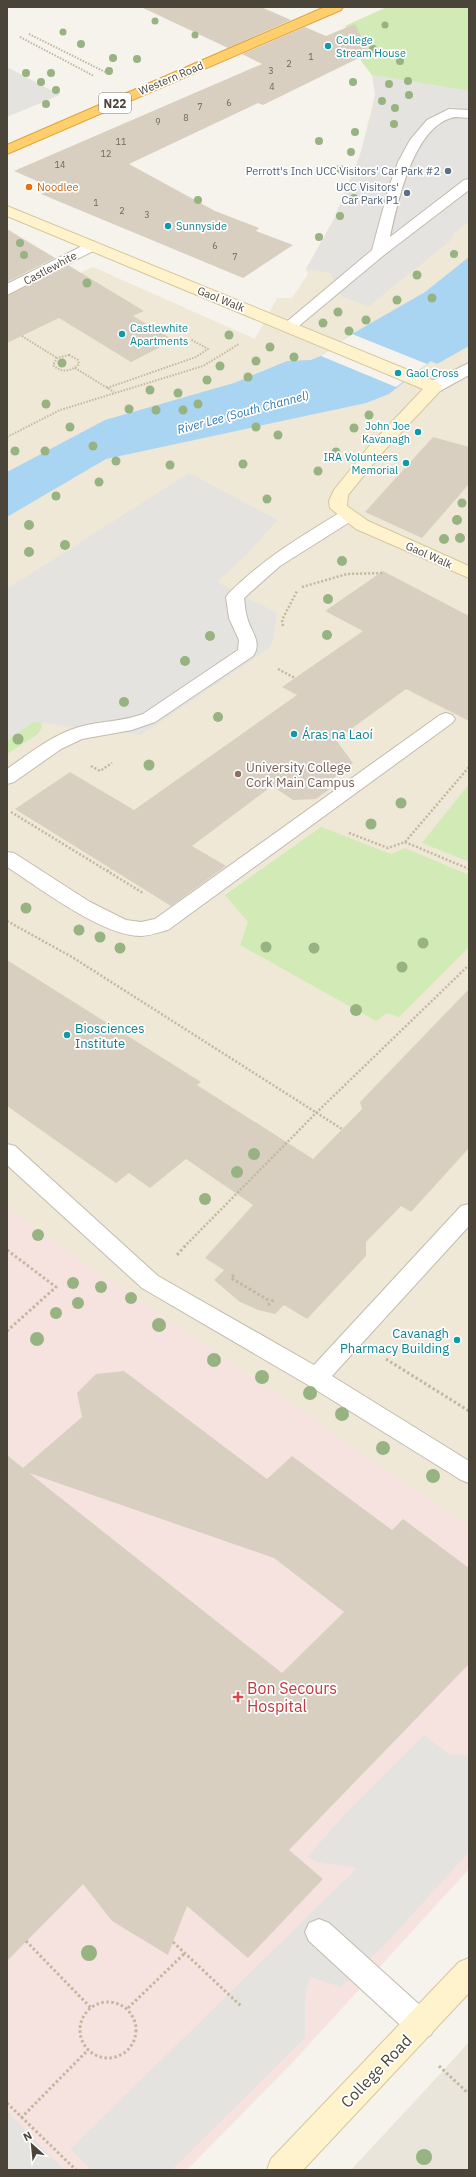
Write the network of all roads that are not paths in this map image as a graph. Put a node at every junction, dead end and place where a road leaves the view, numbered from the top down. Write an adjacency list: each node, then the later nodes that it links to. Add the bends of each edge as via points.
1 (336, 7): 3 (highway, Western Road / N22)
2 (469, 114): 7 (lane, via 455,112 438,117 417,142 403,167 391,198)
3 (7, 150)
4 (469, 183): 7 (lane)
5 (7, 211): 6 (street, Gaol Walk)
6 (92, 246): 8 (street, Castlewhite); 9 (street, Gaol Walk)
7 (379, 252): 9 (lane)
8 (7, 290)
9 (289, 327): 11 (street, Gaol Walk)
10 (469, 368): 11 (street, Gaol Walk)
11 (434, 387): 12 (street, Gaol Walk, via 376,448 340,494 339,508)
12 (347, 516): 13 (street, Gaol Walk, via 362,526); 15 (lane, via 304,540 249,583 236,597 238,618 248,640 247,652 149,718 135,725 89,730 72,736)
13 (469, 573)
14 (446, 719): 16 (lane, via 161,926 141,929 122,926 83,907)
15 (7, 778)
16 (7, 858)
17 (7, 1152): 19 (lane, via 150,1282)
18 (469, 1212): 19 (lane)
19 (316, 1378): 20 (lane)
20 (469, 1473)
21 (319, 1932): 23 (lane)
22 (469, 1972): 23 (street, College Road)
23 (420, 2025): 24 (street, College Road)
24 (282, 2170)

